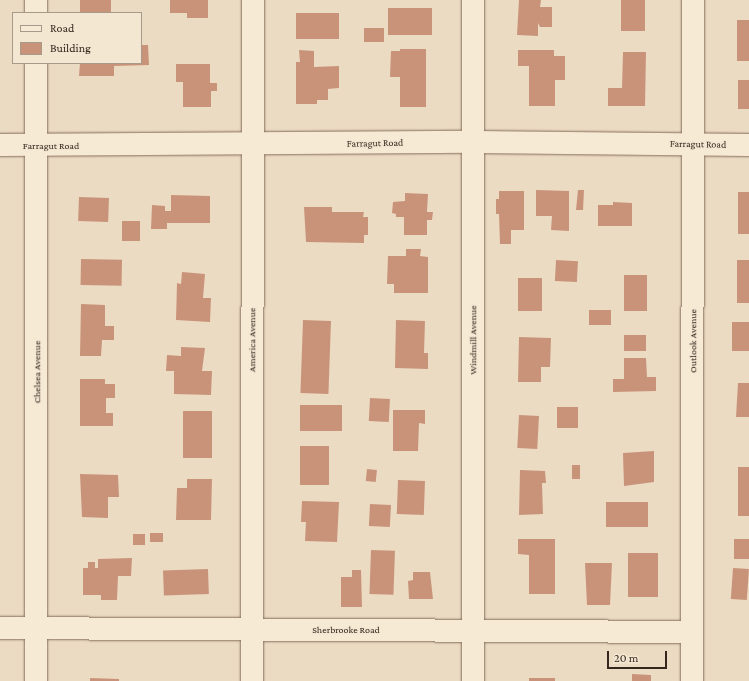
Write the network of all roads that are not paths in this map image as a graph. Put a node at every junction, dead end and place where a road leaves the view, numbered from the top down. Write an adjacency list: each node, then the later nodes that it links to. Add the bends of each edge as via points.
1 (36, 0): 5 (street)
2 (253, 0): 10 (street, America Avenue)
3 (473, 0): 7 (street, Windmill Avenue)
4 (693, 0): 8 (street, Outlook Avenue)
5 (36, 12)
6 (36, 64): 12 (street, Chelsea Avenue)
7 (474, 142): 8 (street, Farragut Road); 10 (street, Farragut Road); 16 (street, Windmill Avenue)
8 (693, 144): 11 (street, Farragut Road); 17 (street, Outlook Avenue)
9 (0, 145): 12 (street, Farragut Road)
10 (252, 145): 12 (street, Farragut Road); 15 (street, America Avenue)
11 (749, 145)
12 (36, 146): 14 (street, Chelsea Avenue)
13 (0, 628): 14 (street, Sherbrooke Road)
14 (36, 628): 15 (street, Sherbrooke Road); 18 (street, Chelsea Avenue)
15 (252, 630): 16 (street, Sherbrooke Road); 19 (street, America Avenue)
16 (473, 630): 17 (street, Sherbrooke Road); 20 (street, Windmill Avenue)
17 (692, 632): 21 (street, Outlook Avenue)
18 (36, 681)
19 (252, 681)
20 (473, 681)
21 (692, 681)

